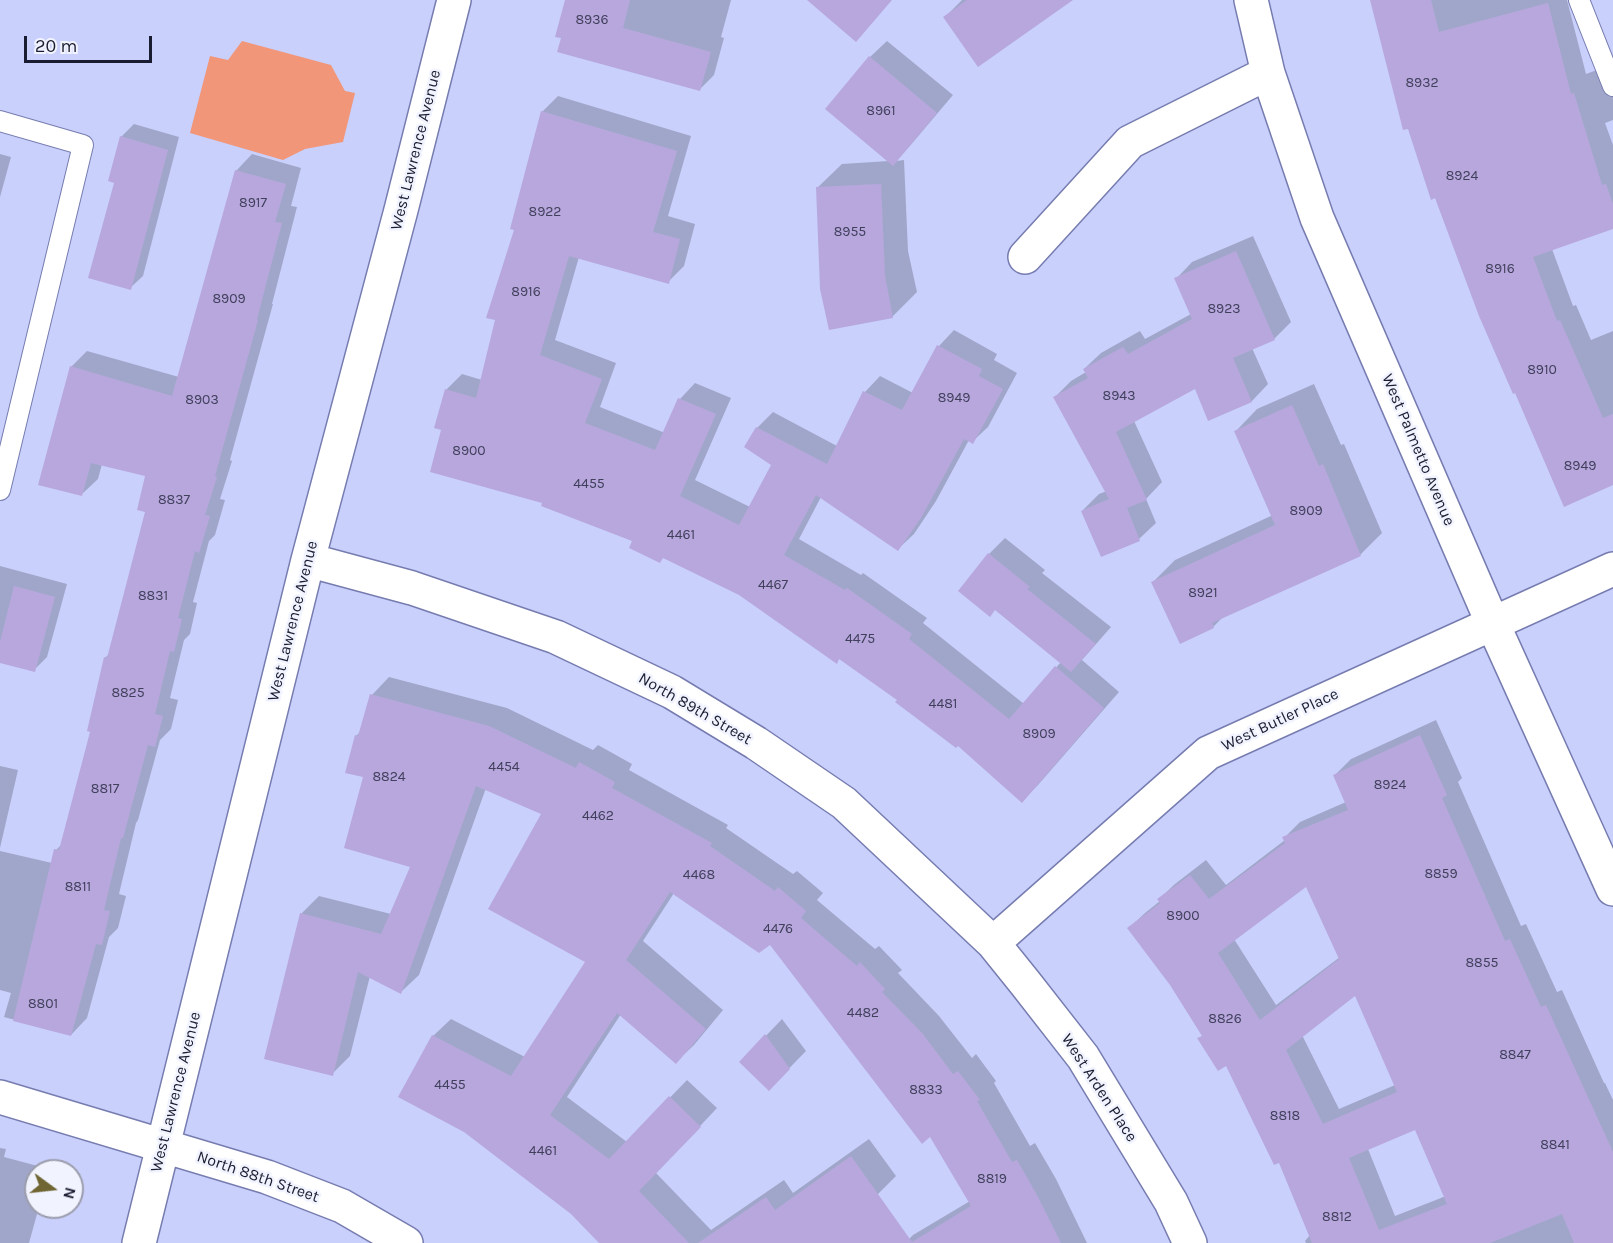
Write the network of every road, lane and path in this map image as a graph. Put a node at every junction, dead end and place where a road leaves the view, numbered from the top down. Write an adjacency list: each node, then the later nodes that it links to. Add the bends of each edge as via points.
1 (454, 0): 9 (street, West Lawrence Avenue)
2 (1251, 0): 4 (street, West Palmetto Avenue)
3 (1579, 0): 5 (lane)
4 (1268, 73): 7 (street, via 1130,142); 11 (street, West Palmetto Avenue, via 1317,218)
5 (1613, 86)
6 (0, 121): 8 (lane, via 83,145)
7 (1025, 257)
8 (0, 490)
9 (308, 560): 13 (street, North 89th Street, via 412,588 556,637 672,692 843,803); 15 (street, West Lawrence Avenue)
10 (1613, 569): 11 (street, West Butler Place)
11 (1492, 622): 12 (street, West Palmetto Avenue); 13 (street, West Butler Place, via 1208,753)
12 (1613, 889)
13 (993, 943): 18 (street, West Arden Place, via 1083,1057 1171,1202)
14 (0, 1097): 15 (street, North 88th Street)
15 (163, 1145): 16 (street, West Lawrence Avenue); 17 (street, North 88th Street, via 267,1176 342,1206)
16 (139, 1243)
17 (406, 1243)
18 (1190, 1243)

